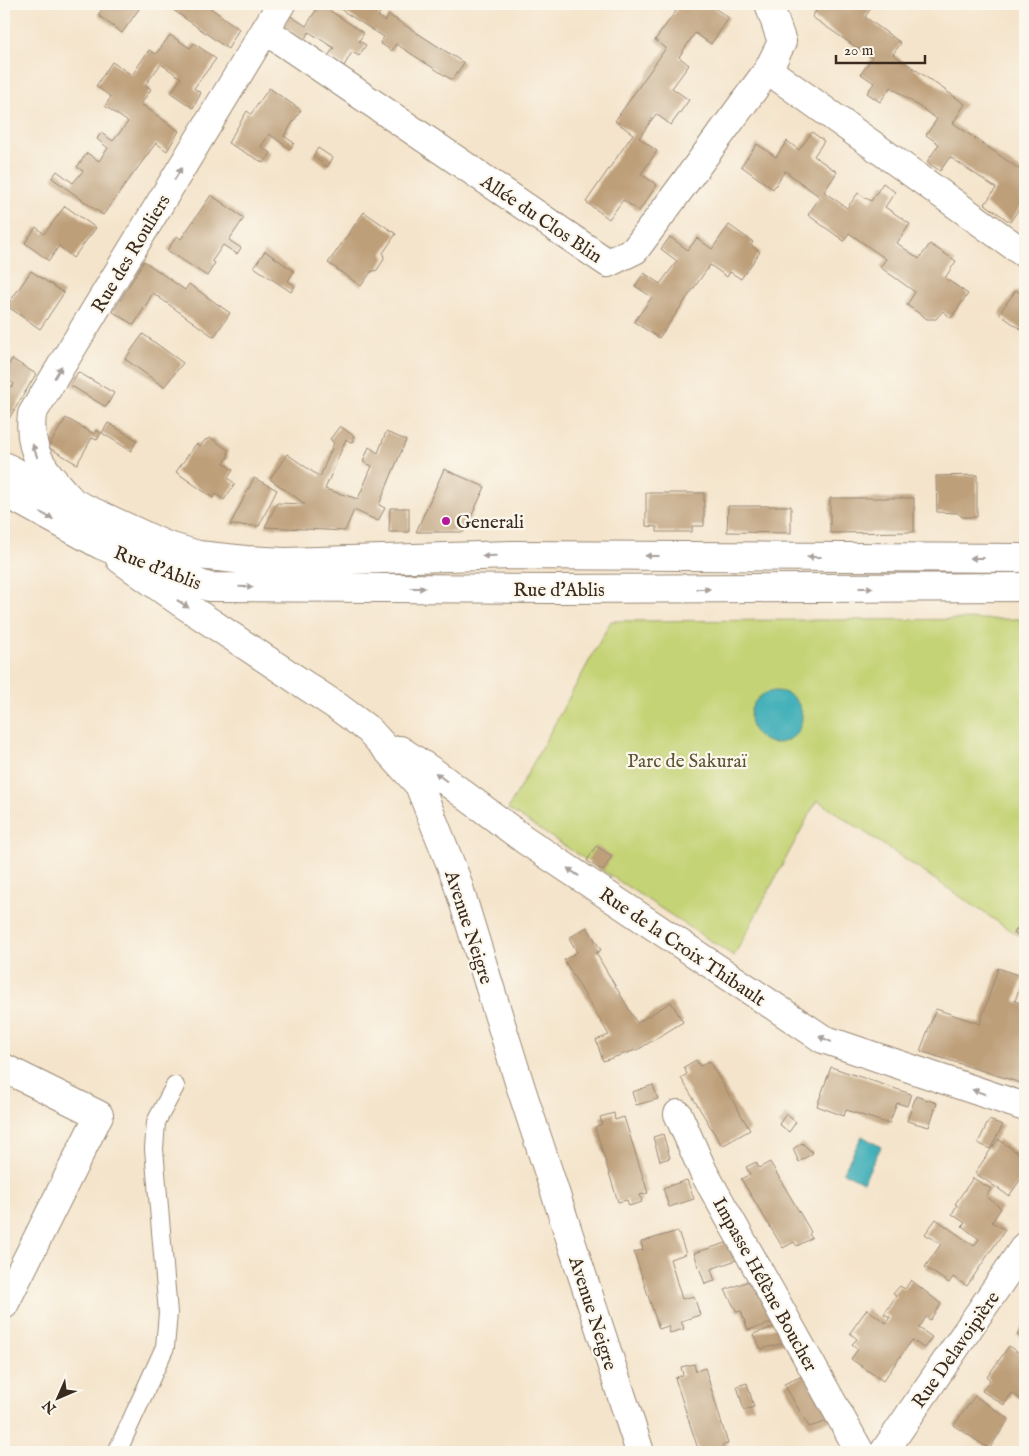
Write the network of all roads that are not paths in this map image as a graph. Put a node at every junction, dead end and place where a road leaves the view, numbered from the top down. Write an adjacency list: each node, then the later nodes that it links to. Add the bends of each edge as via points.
1 (280, 4): 3 (street, Rue des Rouliers)
2 (769, 4): 4 (street, Allée du Clos Blin, via 782,42)
3 (265, 30): 4 (street, Allée du Clos Blin, via 608,263 635,250); 8 (street, Rue des Rouliers, one-way to 3, via 50,478 35,454 30,432 32,414)
4 (768, 70): 5 (street)
5 (1025, 254)
6 (4, 466): 8 (street, Rue d'Ablis)
7 (4, 492): 9 (street, one-way to 9)
8 (74, 503): 10 (street, Rue d'Ablis, via 164,545)
9 (101, 544): 12 (street, Rue d'Ablis, via 168,573); 14 (street, Avenue Neigre, one-way to 14)
10 (198, 555): 11 (street, Rue d'Ablis, one-way to 10, via 512,555 285,562); 12 (street)
11 (1025, 558)
12 (209, 586): 13 (street, Rue d'Ablis, one-way to 13); 14 (street)
13 (1025, 588)
14 (225, 632): 15 (street, Avenue Neigre)
15 (369, 730): 18 (street, Rue de la Croix Thibault, one-way to 15, via 823,1039 525,840 435,773); 23 (street, Avenue Neigre, via 419,785 456,878)
16 (4, 1068): 21 (street, via 99,1115)
17 (175, 1086): 22 (lane, via 156,1122 154,1149 168,1313 165,1347)
18 (1025, 1107)
19 (678, 1114): 24 (street, Impasse Hélène Boucher, via 703,1170)
20 (1025, 1246): 25 (street, Rue Delavoipière)
21 (4, 1305)
22 (117, 1452)
23 (640, 1452)
24 (860, 1452)
25 (884, 1452)

